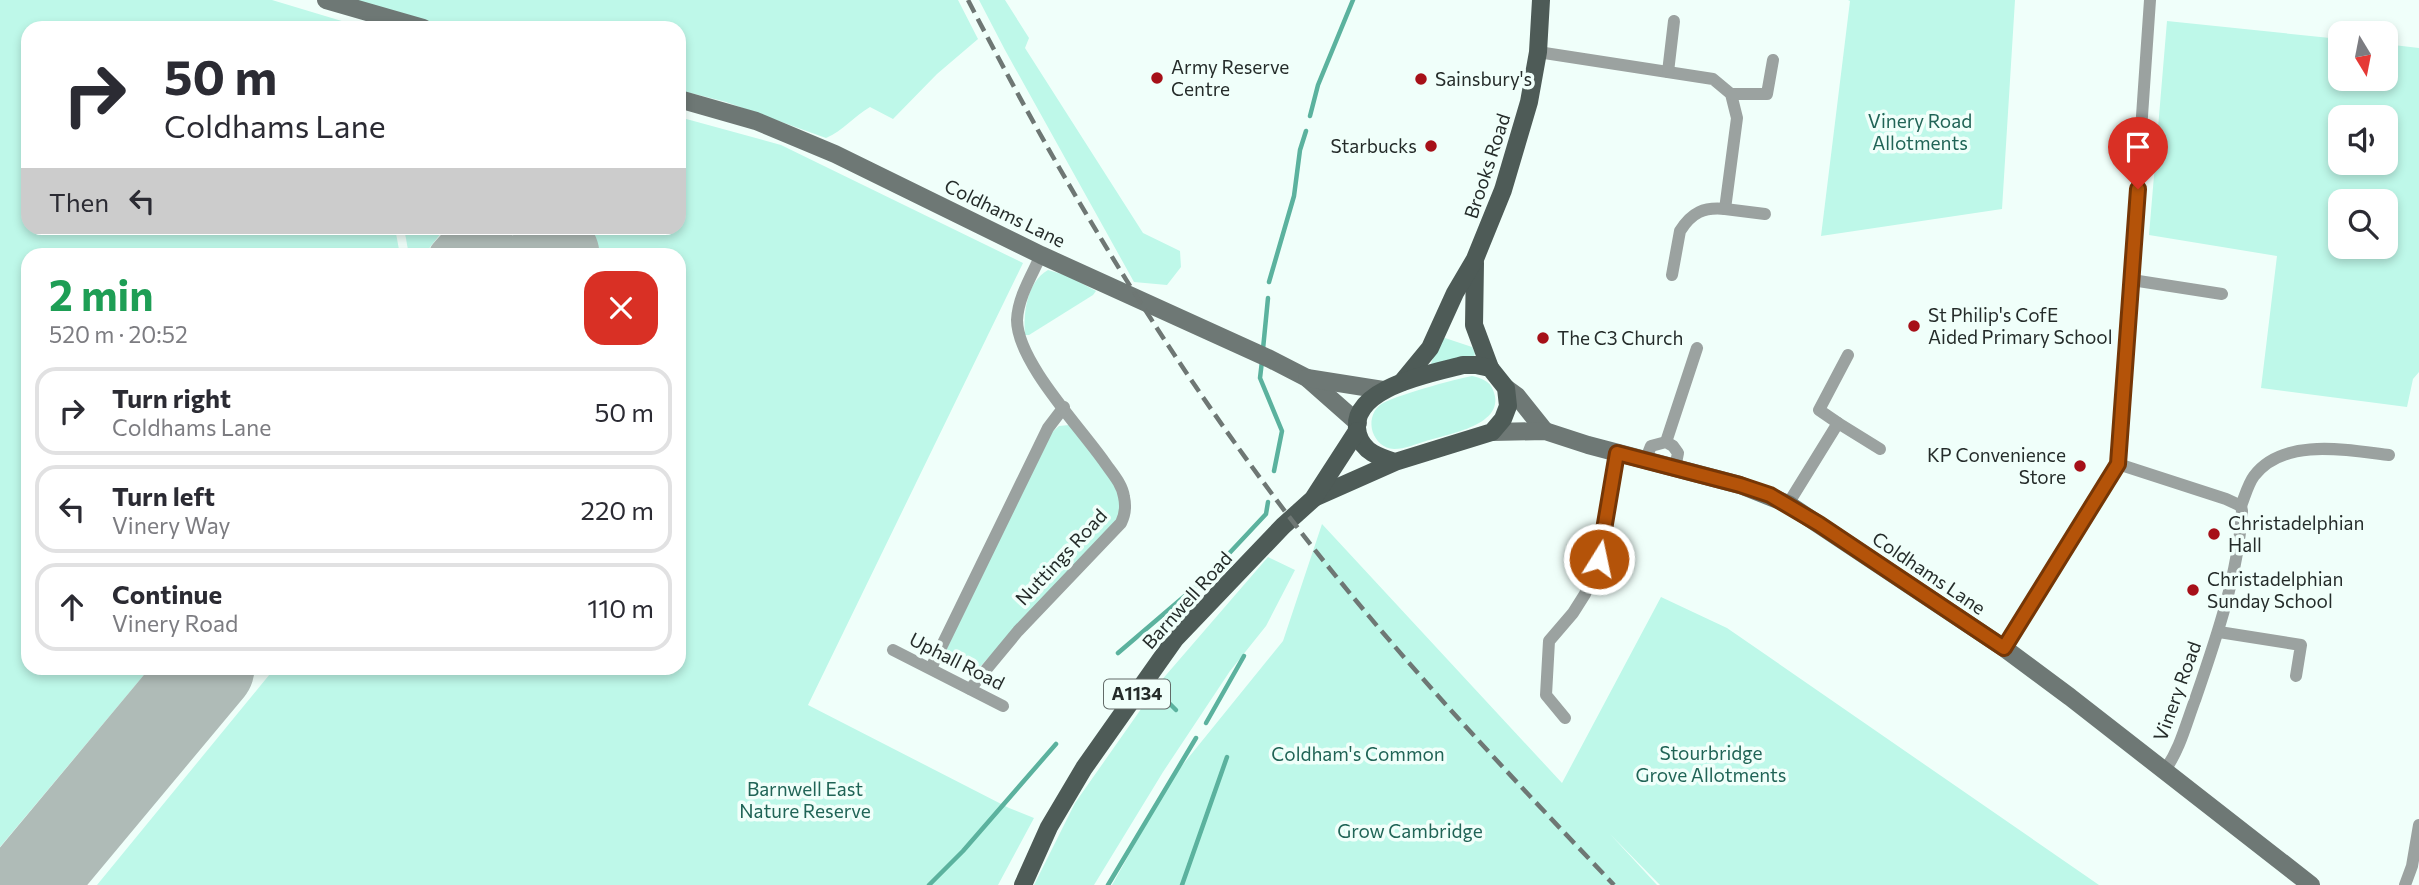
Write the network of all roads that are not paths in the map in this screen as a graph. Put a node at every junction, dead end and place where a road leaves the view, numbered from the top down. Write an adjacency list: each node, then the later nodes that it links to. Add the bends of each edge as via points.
1 (326, 0): 4 (street)
2 (1541, 0): 6 (main road, Brooks Road)
3 (2150, 0): 16 (street)
4 (399, 21)
5 (1674, 21): 8 (street)
6 (1538, 52): 8 (street); 14 (main road, Brooks Road, via 1515,156)
7 (1773, 60): 9 (street, via 1767,94)
8 (1668, 72): 9 (street, via 1713,79)
9 (1731, 94): 11 (street, via 1737,118)
10 (686, 101): 13 (street, Coldhams Lane, via 779,130)
11 (1726, 209): 12 (street); 15 (street, via 1703,209 1683,226)
12 (1765, 214)
13 (1041, 255): 21 (street, Coldhams Lane); 25 (street, Nuttings Road, via 1019,306 1018,333 1033,366)
14 (1475, 259): 20 (main road, Brooks Road, via 1474,325); 22 (main road, Brooks Road, via 1430,348)
15 (1672, 275)
16 (2132, 280): 17 (street); 36 (street)
17 (2222, 294)
18 (1697, 348): 30 (street)
19 (1848, 355): 26 (street, via 1819,410)
20 (1490, 368): 22 (main road, A1134, via 1463,365); 23 (main road, Brooks Road)
21 (1307, 378): 24 (street, Coldhams Lane); 27 (street, Coldhams Lane)
22 (1402, 383): 24 (main road, A1134)
23 (1506, 388): 28 (street); 29 (main road, via 1508,406)
24 (1383, 390): 27 (main road, A1134, via 1360,411)
25 (1064, 407): 44 (street, via 1048,428); 46 (street, Nuttings Road, via 1121,486 1124,515)
26 (1838, 423): 31 (street); 39 (street)
27 (1358, 427): 35 (main road, via 1368,451); 38 (main road, Barnwell Road / A1134)
28 (1545, 431): 29 (street, Coldhams Lane); 32 (street, Coldhams Lane)
29 (1492, 432): 35 (main road, A1134)
30 (1666, 442): 34 (street, via 1651,446); 37 (street, via 1678,453)
31 (1880, 449)
32 (1617, 453): 34 (street, Coldhams Lane); 48 (street, via 1599,559 1585,594 1549,641 1546,695)
33 (2389, 455): 40 (street, via 2327,448 2283,456 2252,477)
34 (1645, 461): 37 (street, Coldhams Lane)
35 (1395, 462): 38 (main road, Barnwell Road / A1134)
36 (2118, 464): 40 (street); 42 (street)
37 (1675, 468): 39 (street, Coldhams Lane, via 1740,485)
38 (1312, 499): 51 (main road, Barnwell Road / A1134, via 1175,639 1084,768 1049,827)
39 (1787, 504): 42 (street, Coldhams Lane)
40 (2241, 506): 41 (street, Vinery Road, via 2234,568)
41 (2219, 632): 45 (street, via 2301,645); 49 (street, Vinery Road, via 2179,745)
42 (2004, 648): 49 (street, Coldhams Lane)
43 (893, 650): 44 (street, Uphall Road)
44 (931, 668): 46 (street, Uphall Road)
45 (2296, 676)
46 (970, 690): 47 (street, Uphall Road)
47 (1003, 706)
48 (1565, 718)
49 (2165, 770): 52 (street, Coldhams Lane)
50 (2419, 825): 53 (street)
51 (1023, 885)
52 (2312, 885)
53 (2405, 885)

